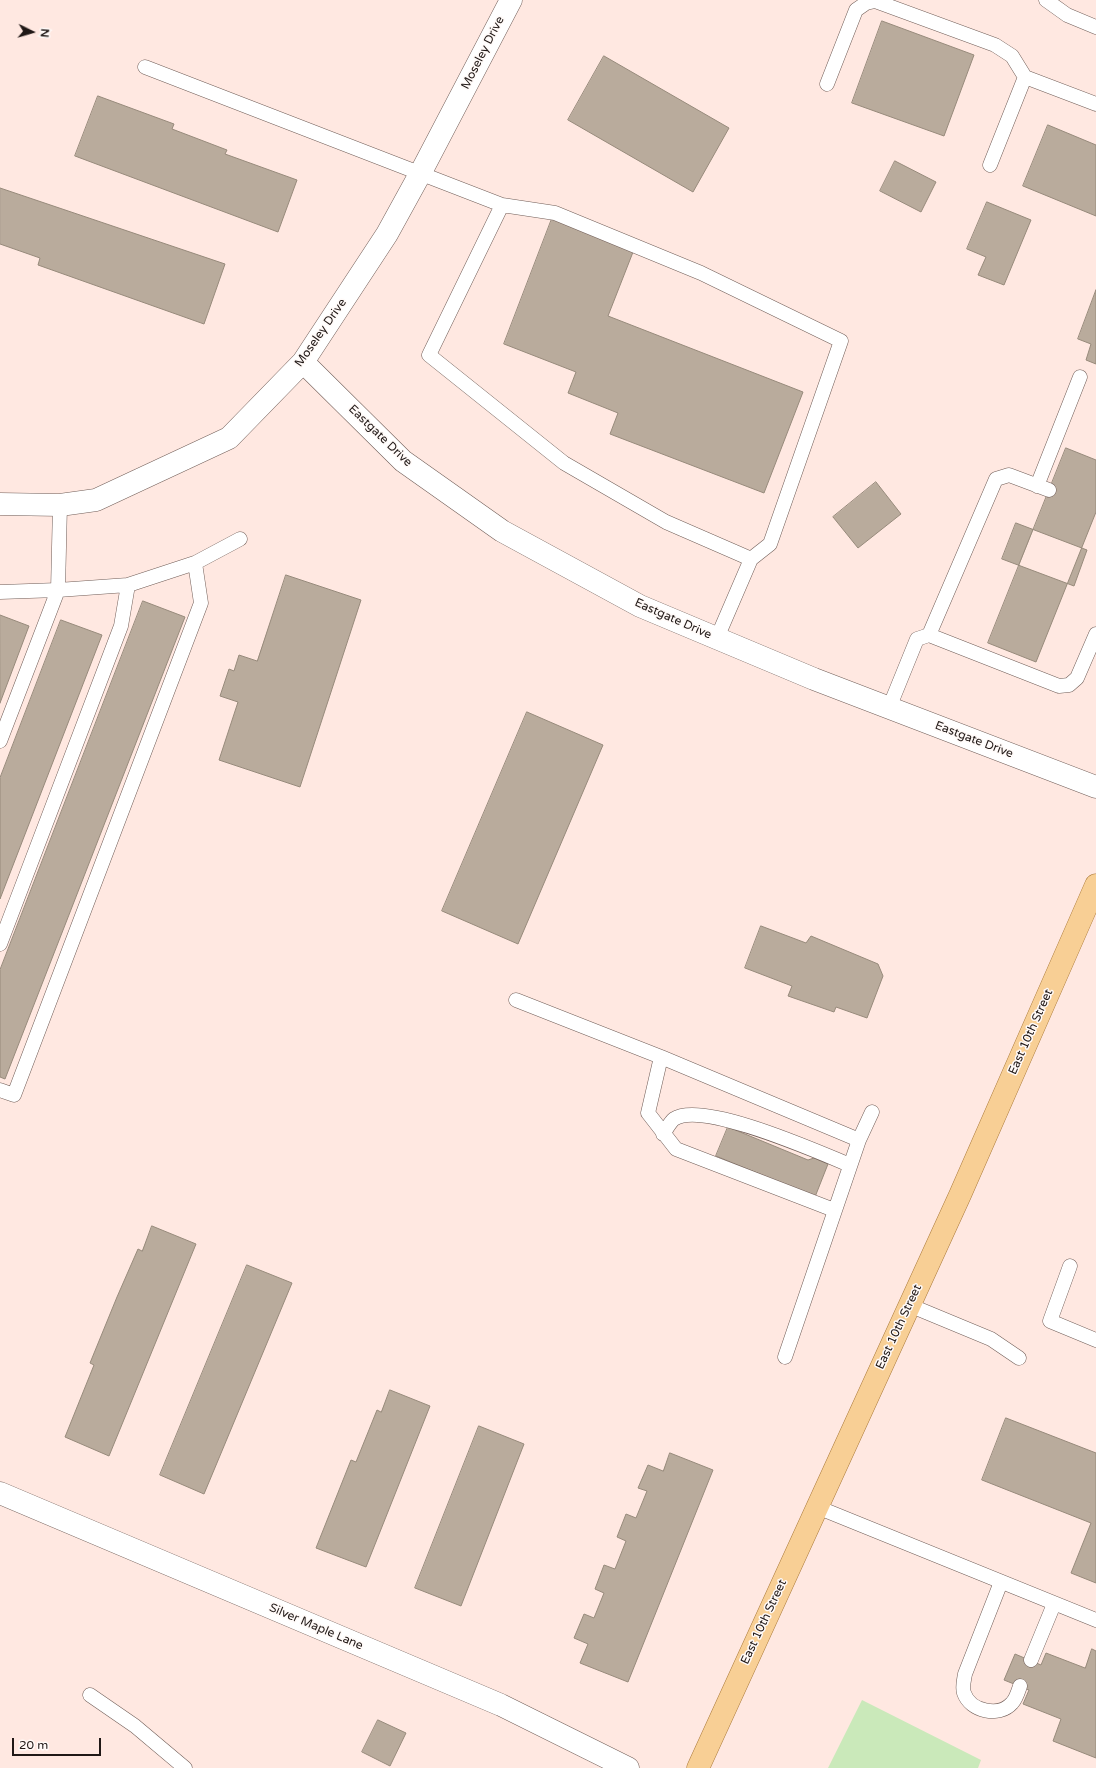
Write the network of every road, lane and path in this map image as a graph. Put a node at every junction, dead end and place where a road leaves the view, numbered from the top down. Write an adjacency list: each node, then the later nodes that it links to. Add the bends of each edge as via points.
1 (511, 0): 9 (street, Moseley Drive)
2 (1046, 0): 3 (lane, via 1067,15)
3 (1096, 27)
4 (145, 67): 9 (lane)
5 (1025, 77): 6 (lane, via 1012,56 995,45 875,0 856,10); 7 (lane); 8 (lane)
6 (827, 84)
7 (1096, 104)
8 (990, 165)
9 (420, 174): 10 (lane); 11 (street, Moseley Drive, via 387,234)
10 (502, 205): 16 (lane, via 429,355 564,463 666,522); 16 (lane, via 555,213 701,273 841,341 770,544)
11 (304, 362): 14 (street, Moseley Drive, via 229,438 96,500); 23 (street, Eastgate Drive, via 403,461 502,531 640,606)
12 (1080, 377): 22 (lane, via 1043,488 1009,475 996,479)
13 (0, 504): 14 (street, Moseley Drive)
14 (60, 505): 19 (lane)
15 (240, 539): 17 (lane)
16 (750, 559): 23 (lane)
17 (195, 563): 18 (lane); 32 (lane, via 201,602 14,1095)
18 (128, 585): 19 (lane); 29 (lane, via 121,626)
19 (58, 590): 20 (lane); 26 (lane)
20 (0, 592)
21 (1096, 634): 24 (lane)
22 (929, 635): 24 (lane, via 1060,686 1068,685 1077,678); 25 (lane, via 916,639)
23 (717, 638): 25 (street, Eastgate Drive)
24 (1092, 653)
25 (889, 708): 27 (street, Eastgate Drive)
26 (0, 741)
27 (1096, 787)
28 (1096, 885): 39 (main road, East 10th Street)
29 (0, 944)
30 (516, 1000): 31 (lane)
31 (661, 1057): 34 (lane, via 648,1113); 35 (lane)
32 (0, 1090)
33 (872, 1112): 35 (lane)
34 (663, 1134): 36 (lane, via 674,1119 688,1114 718,1118 758,1128); 37 (lane, via 676,1149)
35 (859, 1140): 36 (lane)
36 (850, 1165): 37 (lane)
37 (834, 1210): 41 (lane)
38 (1070, 1266): 40 (lane, via 1050,1321)
39 (909, 1306): 42 (lane, via 991,1339); 44 (main road, East 10th Street)
40 (1096, 1340)
41 (785, 1357)
42 (1019, 1358)
43 (0, 1493): 52 (street, Silver Maple Lane, via 501,1705)
44 (817, 1507): 45 (lane); 53 (main road, East 10th Street)
45 (1002, 1582): 46 (lane); 49 (lane, via 965,1674 964,1694 972,1704 994,1712 1003,1710 1011,1704)
46 (1054, 1604): 47 (lane); 48 (lane)
47 (1096, 1620)
48 (1031, 1660)
49 (1020, 1686)
50 (90, 1695): 51 (lane, via 135,1726)
51 (185, 1768)
52 (628, 1768)
53 (698, 1768)

